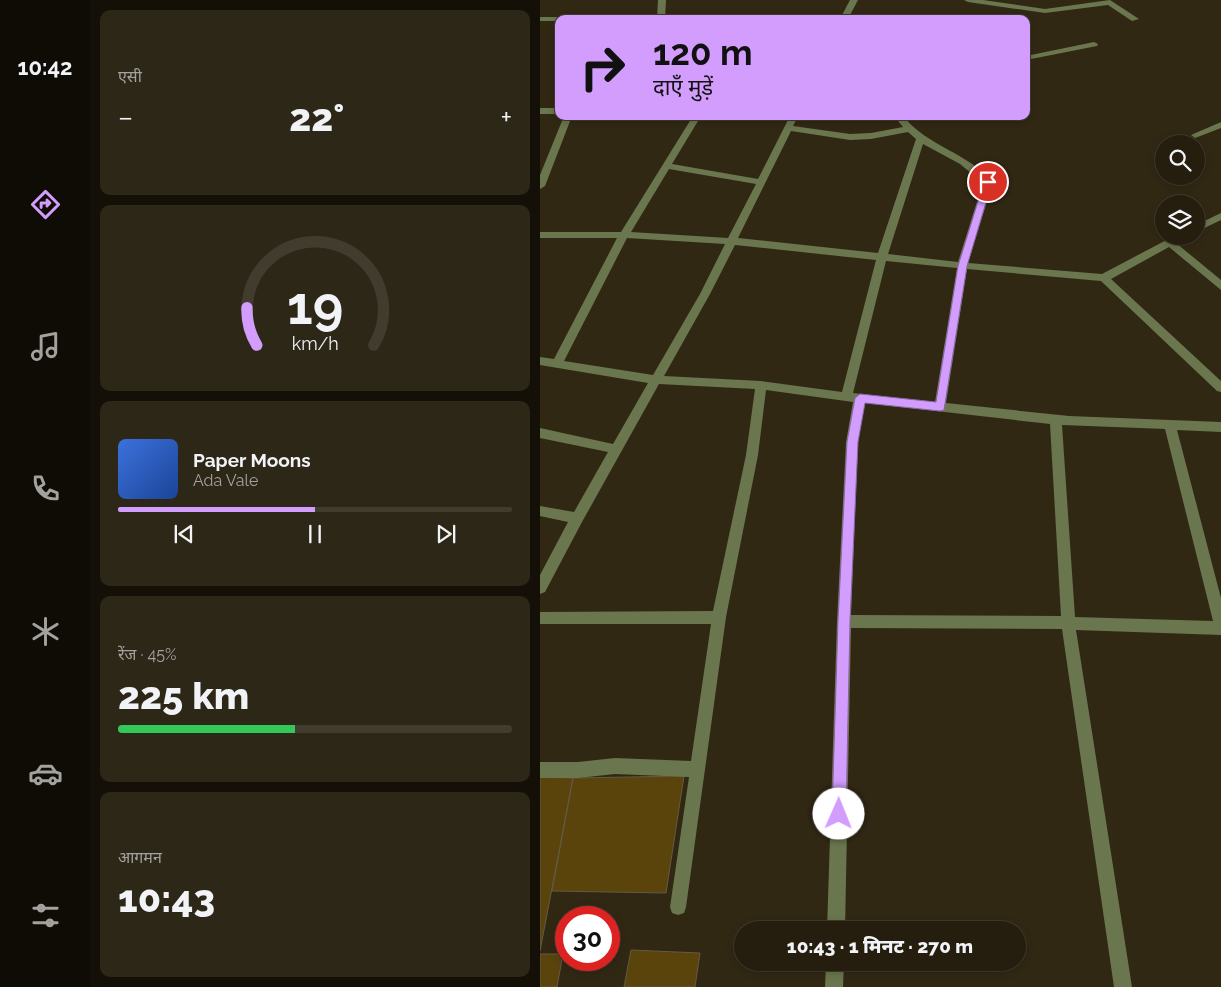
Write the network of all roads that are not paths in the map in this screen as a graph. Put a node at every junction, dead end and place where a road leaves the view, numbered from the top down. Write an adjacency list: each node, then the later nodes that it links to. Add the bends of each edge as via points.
1 (662, 0): 7 (street)
2 (844, 0): 6 (street)
3 (854, 0): 6 (street)
4 (970, 0): 5 (street, via 1045,10)
5 (1108, 2): 11 (street)
6 (849, 10): 8 (street)
7 (661, 15)
8 (846, 15)
9 (540, 19): 10 (street)
10 (555, 19)
11 (1135, 19)
12 (1094, 44): 13 (street)
13 (1030, 57)
14 (540, 111): 15 (street)
15 (555, 111)
16 (566, 120): 27 (street)
17 (695, 120): 25 (street)
18 (792, 120): 21 (street)
19 (901, 120): 22 (street)
20 (1221, 125): 23 (street)
21 (788, 128): 22 (street, via 850,137); 26 (street)
22 (908, 129): 24 (street)
23 (1195, 135)
24 (920, 139): 35 (street); 36 (street, via 960,160 988,182)
25 (666, 166): 26 (street); 31 (street)
26 (762, 182): 32 (street)
27 (540, 186)
28 (1221, 216): 29 (street)
29 (1205, 224)
30 (540, 235): 31 (street)
31 (624, 235): 32 (street); 40 (street)
32 (732, 241): 35 (street); 41 (street, via 706,294)
33 (1166, 245): 37 (street)
34 (1172, 245): 38 (street)
35 (882, 256): 36 (street); 44 (street)
36 (962, 266): 37 (street); 46 (street)
37 (1104, 278): 43 (street)
38 (1221, 286)
39 (540, 361): 40 (street)
40 (558, 364): 41 (street)
41 (656, 380): 42 (street); 51 (street)
42 (761, 385): 44 (street); 55 (street, via 752,455)
43 (1221, 388)
44 (846, 396): 45 (street)
45 (860, 398): 46 (street); 57 (street, via 852,442)
46 (940, 407): 47 (street)
47 (1056, 420): 48 (street); 58 (street)
48 (1170, 426): 49 (street); 59 (street)
49 (1221, 427)
50 (540, 433): 51 (street)
51 (616, 449): 53 (street)
52 (540, 511): 53 (street)
53 (578, 518): 54 (street)
54 (540, 588)
55 (719, 617): 56 (street); 60 (street)
56 (540, 618)
57 (844, 621): 58 (street); 63 (street)
58 (1068, 623): 59 (street); 66 (street)
59 (1221, 626)
60 (698, 768): 61 (street, via 615,766); 62 (street)
61 (540, 770)
62 (678, 907)
63 (836, 921)
64 (835, 971): 65 (street)
65 (834, 987)
66 (1123, 987)

